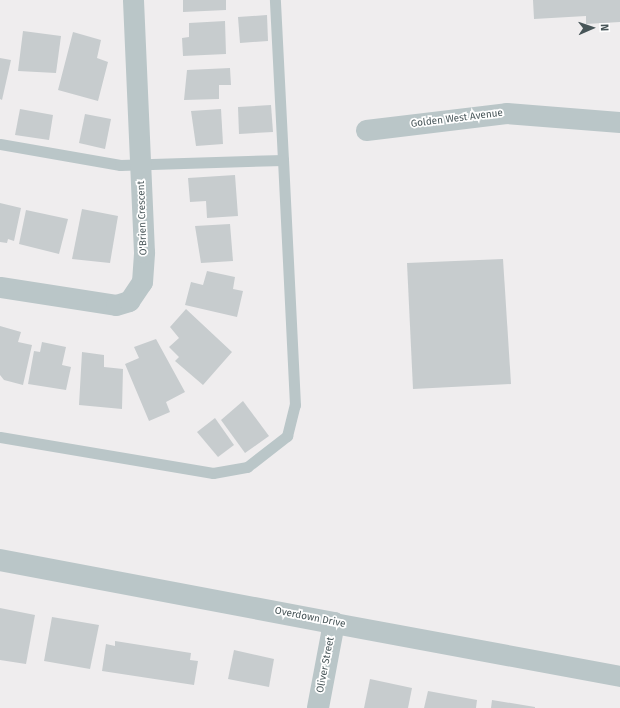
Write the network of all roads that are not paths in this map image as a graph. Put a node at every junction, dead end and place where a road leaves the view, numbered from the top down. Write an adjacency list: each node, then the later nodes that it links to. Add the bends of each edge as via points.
1 (133, 0): 7 (street, O'Brien Crescent)
2 (276, 0): 6 (lane)
3 (620, 122): 4 (street, Golden West Avenue, via 506,113)
4 (366, 130)
5 (0, 144): 7 (lane, via 120,165)
6 (283, 160): 7 (lane); 9 (lane, via 295,405 287,436 247,467 213,473)
7 (141, 165): 8 (street, O'Brien Crescent, via 145,269 142,282 129,301 102,305)
8 (0, 287)
9 (0, 437)
10 (0, 560): 11 (street, Overdown Drive)
11 (334, 623): 12 (street, Overdown Drive); 13 (street, Oliver Street)
12 (620, 676)
13 (318, 708)

